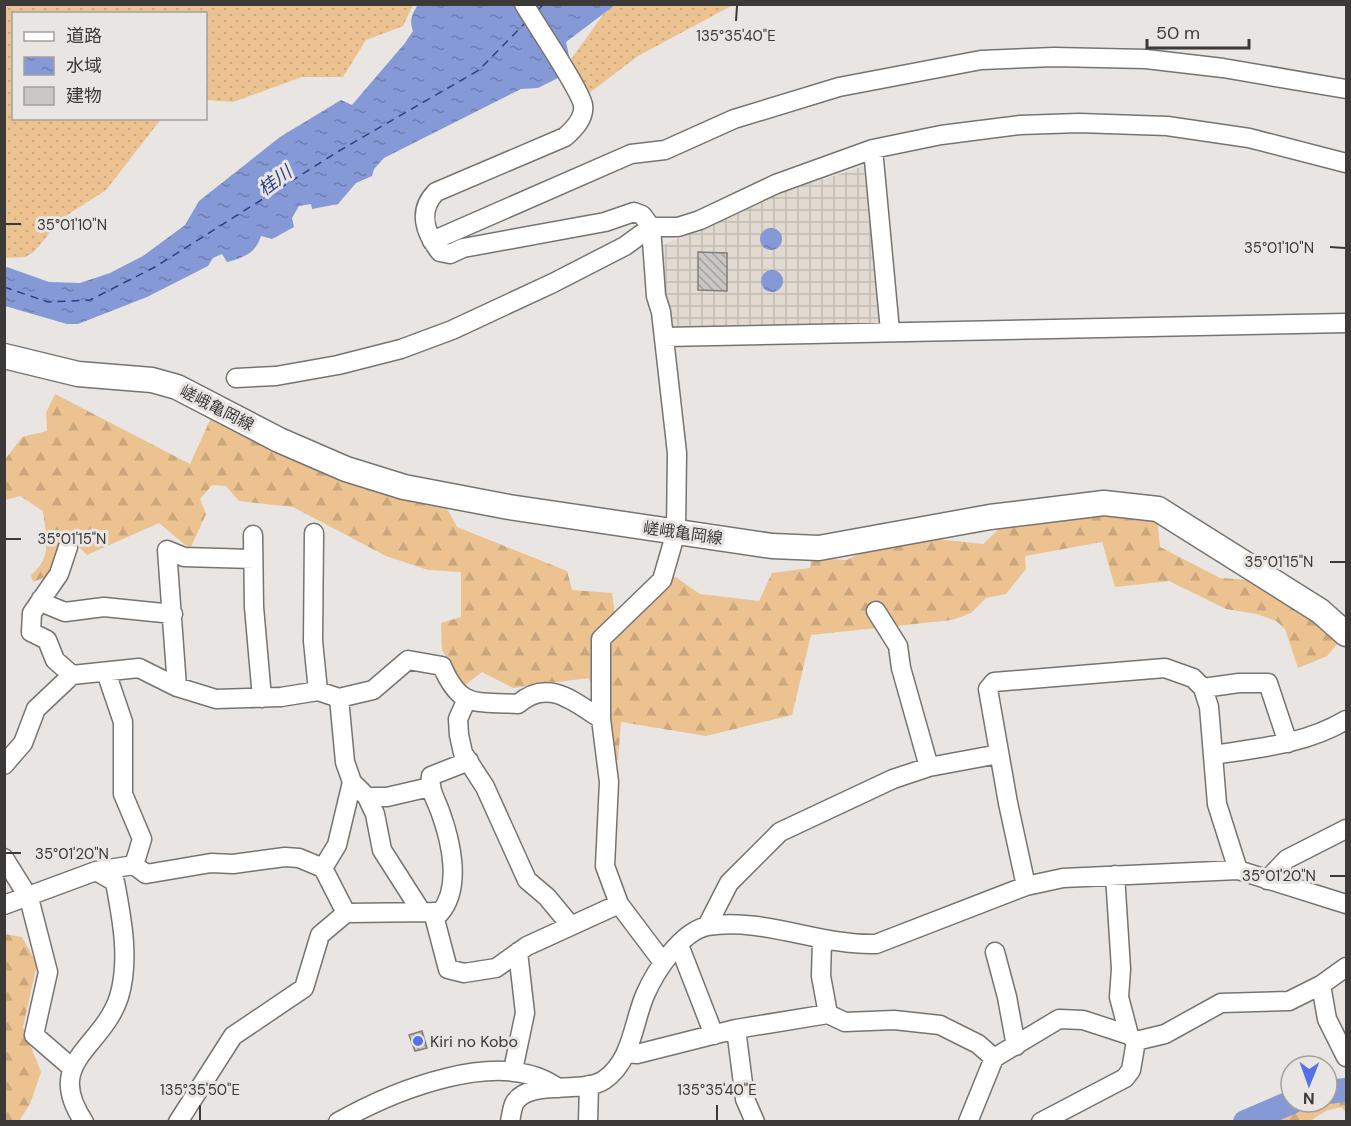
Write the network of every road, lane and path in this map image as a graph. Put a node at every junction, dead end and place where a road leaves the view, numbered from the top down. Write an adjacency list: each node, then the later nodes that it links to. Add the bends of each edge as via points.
1 (524, 4): 6 (street, via 583,105 581,116 565,136 436,192 429,199 424,223)
2 (1347, 89): 6 (street, via 1146,59 1054,57 971,62 838,87 734,119 665,150 630,154)
3 (873, 149): 4 (street, via 1020,125 1117,124 1167,126 1249,138); 5 (street, via 776,184 700,220 678,227); 8 (street)
4 (1347, 163)
5 (651, 227): 6 (street, via 642,215 634,212 604,222 463,248 450,254 440,252); 9 (street, via 656,296); 11 (street, via 625,246 553,283 401,349 276,376)
6 (432, 242)
7 (1347, 323): 8 (street)
8 (890, 331): 9 (street)
9 (664, 337): 12 (street, via 676,453)
10 (4, 356): 12 (main road, 嵯峨亀岡線, via 78,374 152,380 177,387 279,440 346,469 404,487)
11 (236, 378)
12 (676, 532): 20 (main road, 嵯峨亀岡線, via 772,546 819,548 1001,515 1104,503 1146,506 1158,509 1320,612); 29 (street, via 662,580 601,639)
13 (314, 533): 25 (street, via 313,641)
14 (253, 535): 16 (street)
15 (68, 547): 17 (street, via 58,574)
16 (253, 559): 19 (street, via 184,557 167,550); 26 (street)
17 (41, 599): 19 (street, via 65,612 104,608); 22 (street, via 32,613 31,632 47,640 55,660)
18 (876, 610): 36 (street, via 898,646)
19 (173, 614): 23 (street)
20 (1347, 634)
21 (106, 672): 22 (street); 23 (street, via 139,668); 42 (street, via 123,722 123,794 142,840)
22 (72, 675): 35 (street, via 36,709 23,743)
23 (177, 687): 26 (street, via 216,699)
24 (1203, 688): 31 (street, via 1268,683); 32 (street, via 1193,678 1166,668 994,682 988,689); 33 (street, via 1209,707)
25 (318, 691): 26 (street); 27 (street)
26 (262, 698)
27 (339, 698): 28 (street, via 373,690 408,660 442,666 454,691); 37 (street, via 345,762)
28 (466, 701): 29 (street, via 518,704 530,693 549,692 567,697); 34 (street, via 458,719)
29 (601, 719): 50 (street, via 609,782 605,866)
30 (1347, 720): 31 (street, via 1324,734)
31 (1288, 743): 33 (street)
32 (999, 754): 36 (street); 48 (street)
33 (1213, 755): 44 (street, via 1217,804)
34 (468, 761): 38 (street, via 431,776); 55 (street, via 485,787 527,880)
35 (4, 765)
36 (929, 767): 56 (street, via 866,790 780,832 729,883)
37 (352, 783): 39 (street); 43 (street, via 336,845)
38 (430, 787): 39 (street, via 387,797); 53 (street, via 452,849 451,900 440,913)
39 (367, 796): 53 (street, via 382,850)
40 (1347, 829): 47 (street, via 1287,860)
41 (4, 858): 49 (street)
42 (134, 865): 43 (street, via 146,874 211,863 285,857); 45 (street)
43 (323, 868): 54 (street)
44 (1238, 870): 46 (street); 47 (street)
45 (96, 871): 49 (street, via 67,879); 72 (street, via 115,882 122,918 125,944 119,996 104,1027)
46 (1115, 875): 48 (street, via 1063,878); 67 (street, via 1119,997)
47 (1267, 880): 51 (street)
48 (1026, 886): 57 (street, via 876,944)
49 (29, 898): 52 (street); 72 (street, via 48,972 34,1035)
50 (619, 904): 55 (street); 61 (street)
51 (1347, 904)
52 (4, 905)
53 (427, 912): 54 (street); 59 (street, via 448,969 464,973 496,968)
54 (346, 913): 78 (street, via 320,935 304,988 233,1035)
55 (571, 926): 59 (street)
56 (707, 926): 57 (street, via 782,930); 58 (street)
57 (822, 940): 64 (street, via 821,976)
58 (679, 945): 61 (street); 66 (street)
59 (518, 952): 73 (street, via 525,1013)
60 (995, 952): 68 (street)
61 (662, 961): 69 (street, via 645,995)
62 (1347, 967): 63 (street)
63 (1321, 985): 67 (street, via 1288,1001 1221,1003 1165,1034); 71 (street, via 1327,1019)
64 (828, 1014): 65 (street); 70 (street, via 845,1022 894,1020 940,1024 978,1044)
65 (736, 1029): 66 (street); 82 (street, via 746,1099)
66 (714, 1035): 69 (street, via 637,1054)
67 (1132, 1038): 68 (street, via 1083,1020 1059,1019); 84 (street, via 1131,1070 1125,1078)
68 (1016, 1046): 70 (street)
69 (626, 1053): 74 (street, via 611,1075)
70 (994, 1058): 83 (street)
71 (1347, 1058)
72 (71, 1067): 77 (street, via 68,1089)
73 (516, 1070): 75 (street, via 546,1079); 76 (street); 79 (street, via 481,1070 401,1093 367,1105)
74 (589, 1085): 75 (street); 81 (street)
75 (558, 1088): 76 (street, via 529,1092)
76 (516, 1101): 80 (street)
77 (84, 1122)
78 (178, 1122)
79 (338, 1122)
80 (510, 1122)
81 (588, 1122)
82 (755, 1122)
83 (968, 1122)
84 (1041, 1122)

